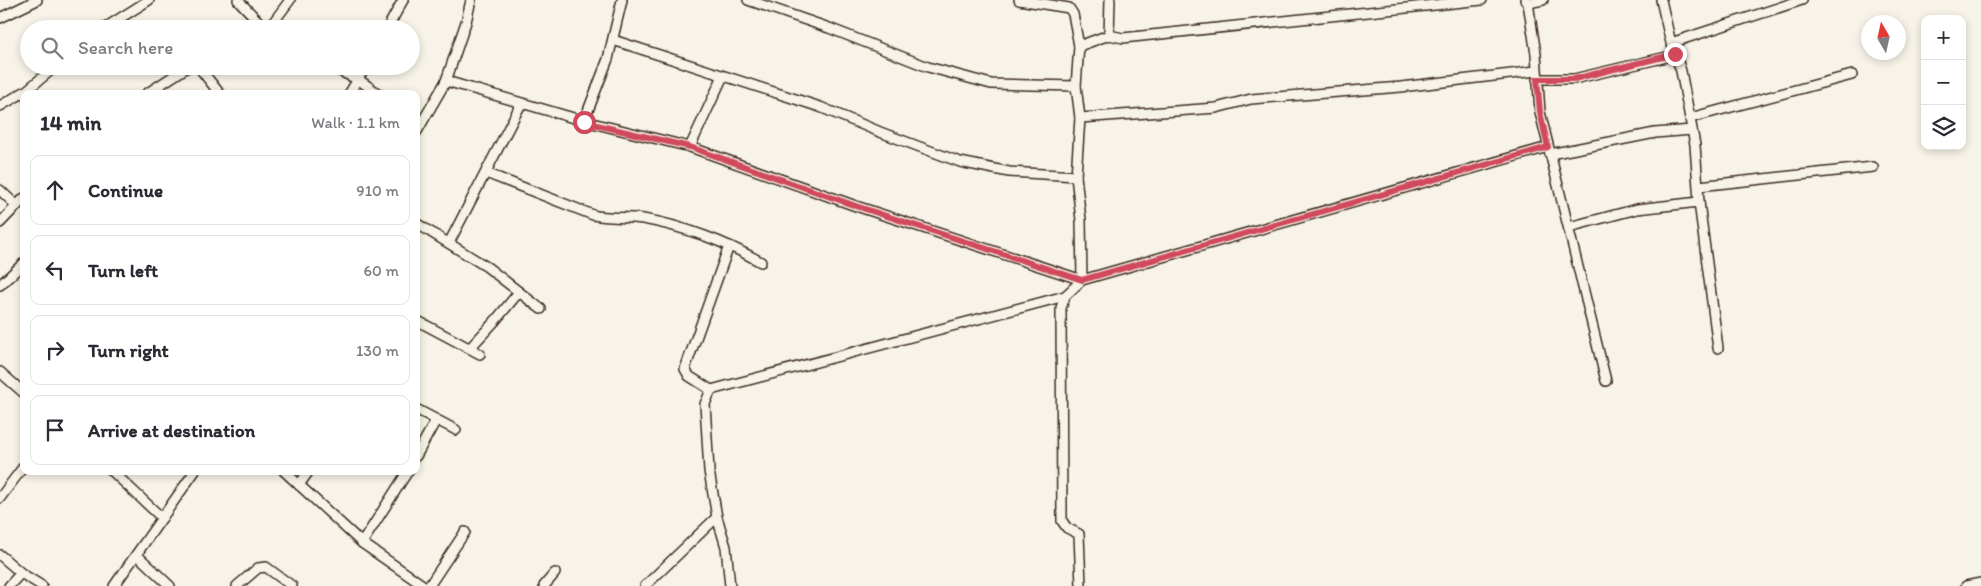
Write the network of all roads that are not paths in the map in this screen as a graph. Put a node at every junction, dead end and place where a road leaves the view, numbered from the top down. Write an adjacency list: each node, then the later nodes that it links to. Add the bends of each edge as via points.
1 (37, 0): 16 (street)
2 (148, 0): 17 (street)
3 (238, 0): 18 (street)
4 (290, 0): 19 (street)
5 (403, 0): 20 (street)
6 (471, 0): 35 (street)
7 (622, 0): 22 (street)
8 (748, 0): 36 (street, via 928,67 991,84)
9 (1019, 0): 24 (street, via 1069,8)
10 (1110, 0): 21 (street)
11 (1482, 0): 21 (street, via 1123,38)
12 (1543, 0): 15 (street)
13 (1661, 0): 23 (street)
14 (1802, 0): 23 (street)
15 (1526, 1): 31 (street)
16 (0, 18)
17 (117, 20)
18 (257, 20)
19 (276, 20)
20 (392, 20)
21 (1109, 35): 24 (street)
22 (613, 40): 33 (street); 48 (street)
23 (1671, 43): 25 (street)
24 (1079, 46): 36 (street)
25 (1675, 54): 31 (street, via 1574,79); 46 (street)
26 (45, 75): 37 (street)
27 (174, 75): 38 (street)
28 (205, 75): 39 (street)
29 (349, 75): 34 (street)
30 (362, 75): 34 (street)
31 (1537, 75): 45 (street, via 1251,100 1216,108); 51 (street, via 1540,112)
32 (1852, 75): 46 (street)
33 (723, 76): 50 (street); 54 (street, via 820,107 960,162 1010,172)
34 (359, 80): 40 (street); 41 (street)
35 (446, 81): 43 (street); 47 (street)
36 (1076, 86): 45 (street)
37 (27, 90)
38 (152, 90)
39 (217, 90)
40 (352, 90)
41 (373, 90)
42 (20, 94): 44 (street)
43 (521, 104): 48 (street); 53 (street)
44 (0, 106)
45 (1080, 118): 54 (street)
46 (1690, 118): 49 (street)
47 (420, 119)
48 (584, 122): 50 (street)
49 (1692, 130): 51 (street); 55 (street)
50 (690, 147): 67 (street, via 856,206)
51 (1549, 150): 62 (street); 67 (street)
52 (1873, 167): 55 (street)
53 (486, 174): 63 (street); 64 (street, via 593,215 641,218)
54 (1076, 176): 67 (street)
55 (1699, 186): 57 (street)
56 (0, 190): 59 (street)
57 (1699, 202): 62 (street, via 1637,209); 74 (street)
58 (20, 203): 59 (street)
59 (17, 206): 60 (street)
60 (0, 223)
61 (420, 225): 63 (street)
62 (1569, 227): 77 (street)
63 (449, 243): 69 (street)
64 (728, 246): 65 (street); 79 (street, via 685,368 689,376)
65 (761, 262)
66 (20, 267): 68 (street)
67 (1082, 280): 70 (street)
68 (0, 285)
69 (519, 292): 71 (street); 73 (street)
70 (1065, 296): 79 (street); 112 (street, via 1060,308 1062,521 1067,528 1079,534)
71 (540, 309)
72 (420, 322): 73 (street)
73 (470, 348): 75 (street)
74 (1718, 348)
75 (480, 354)
76 (0, 372): 78 (street)
77 (1606, 381)
78 (20, 387)
79 (711, 390): 92 (street, via 705,404 709,471)
80 (420, 411): 81 (street)
81 (436, 420): 82 (street); 83 (street)
82 (456, 430)
83 (420, 449)
84 (20, 471): 91 (street)
85 (116, 475): 93 (street)
86 (192, 475): 93 (street)
87 (288, 475): 90 (street)
88 (306, 475): 90 (street)
89 (405, 475): 95 (street)
90 (299, 485): 95 (street)
91 (0, 498)
92 (717, 517): 110 (street); 111 (street, via 726,547)
93 (162, 518): 97 (street)
94 (465, 532): 108 (street)
95 (362, 543): 107 (street)
96 (0, 555): 98 (street)
97 (137, 555): 103 (street); 104 (street)
98 (21, 572): 101 (street); 102 (street)
99 (555, 573): 109 (street)
100 (1981, 583): 113 (street)
101 (9, 586)
102 (42, 586)
103 (114, 586)
104 (170, 586)
105 (237, 586): 106 (street, via 258,568 266,566)
106 (292, 586)
107 (424, 586)
108 (429, 586)
109 (544, 586)
110 (646, 586)
111 (730, 586)
112 (1080, 586)
113 (1966, 586)

